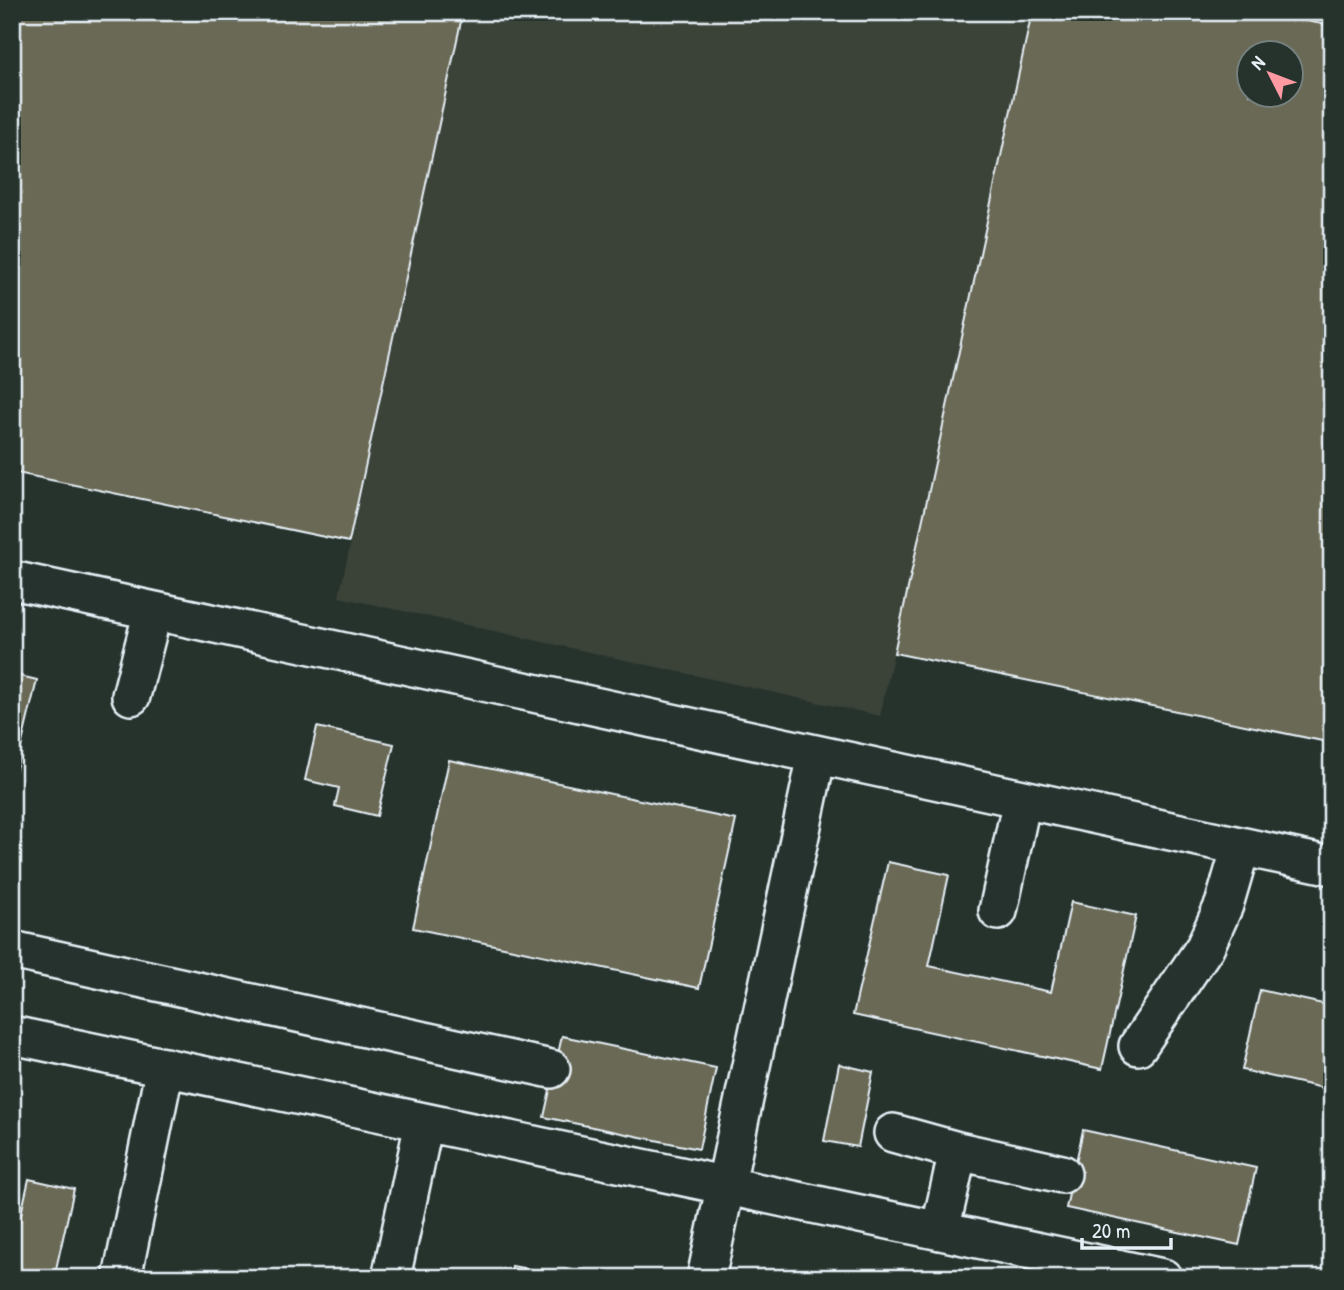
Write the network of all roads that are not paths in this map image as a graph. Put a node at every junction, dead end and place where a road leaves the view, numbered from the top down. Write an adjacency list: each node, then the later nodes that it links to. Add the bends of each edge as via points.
1 (12, 580): 2 (lane)
2 (153, 611): 3 (lane); 4 (lane)
3 (131, 696)
4 (817, 755): 5 (lane); 18 (lane)
5 (1022, 800): 6 (lane); 8 (lane)
6 (1241, 847): 7 (lane); 11 (lane, via 1224,905 1205,947)
7 (1332, 866)
8 (998, 911)
9 (12, 950): 13 (lane)
10 (12, 1035): 12 (lane)
11 (1138, 1046)
12 (166, 1067): 14 (lane); 21 (lane)
13 (551, 1069)
14 (424, 1123): 18 (lane); 22 (lane)
15 (893, 1133): 16 (lane)
16 (958, 1151): 17 (lane); 19 (lane)
17 (1062, 1174)
18 (724, 1187): 19 (lane); 23 (lane)
19 (940, 1231): 20 (lane)
20 (1033, 1265): 24 (lane)
21 (122, 1278)
22 (391, 1278)
23 (706, 1278)
24 (1163, 1278)

